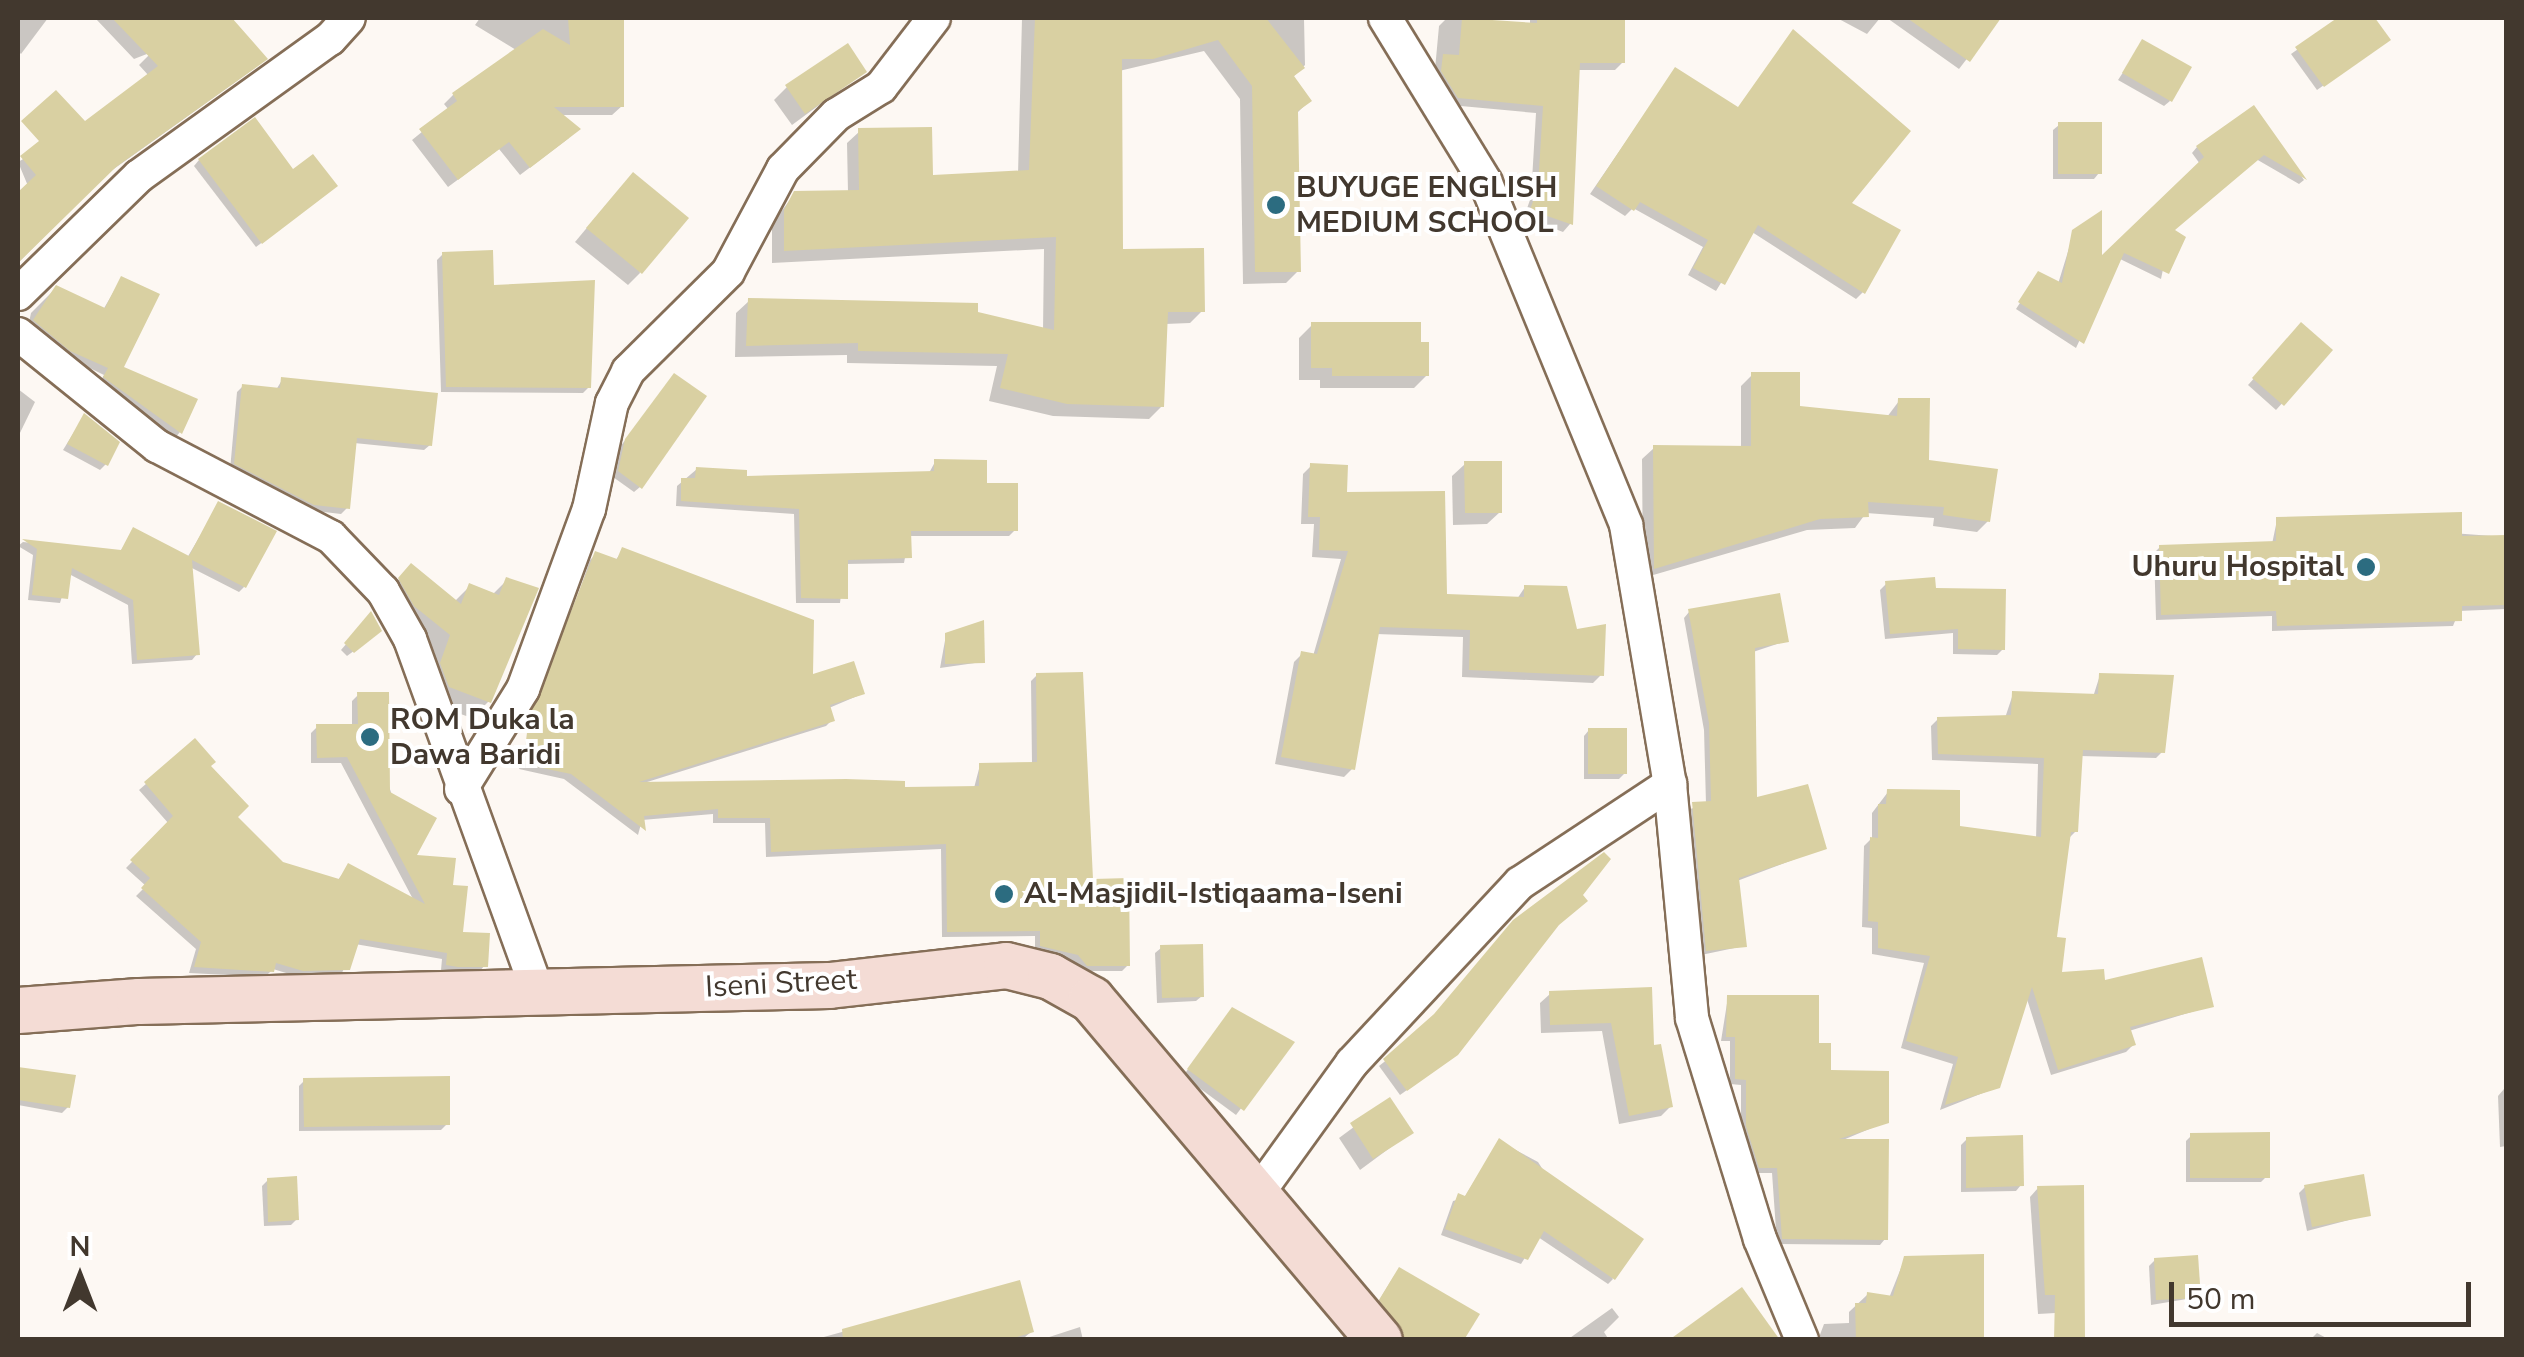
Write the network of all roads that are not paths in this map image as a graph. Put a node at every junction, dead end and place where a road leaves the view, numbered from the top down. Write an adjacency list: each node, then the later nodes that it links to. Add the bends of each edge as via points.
1 (349, 18): 4 (street, via 330,39 140,176)
2 (934, 18): 7 (street, via 881,88 836,116 783,169 728,272 628,371 612,403 589,509 524,689)
3 (1385, 18): 6 (street, via 1486,183 1517,270 1586,415 1626,525)
4 (18, 294)
5 (18, 334): 7 (street, via 157,446 331,537 382,592 410,640)
6 (1670, 784): 10 (street, via 1520,883 1352,1063); 12 (street, via 1692,1018 1760,1239)
7 (461, 789): 8 (street)
8 (538, 992): 9 (street, Iseni Street); 10 (street, Iseni Street, via 829,984 1006,964 1050,976 1091,998)
9 (18, 1010)
10 (1256, 1196): 11 (street, Iseni Street)
11 (1379, 1340)
12 (1802, 1340)

